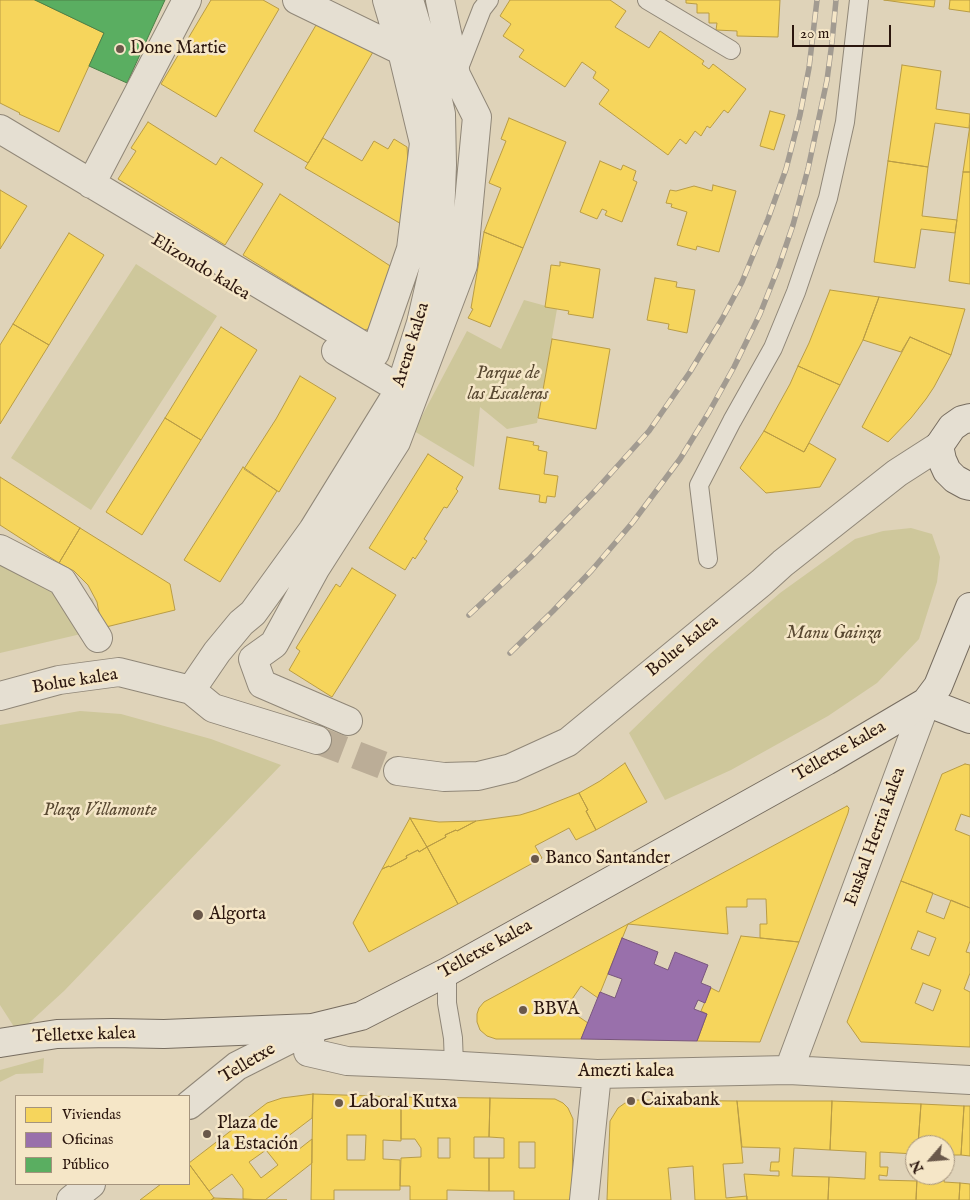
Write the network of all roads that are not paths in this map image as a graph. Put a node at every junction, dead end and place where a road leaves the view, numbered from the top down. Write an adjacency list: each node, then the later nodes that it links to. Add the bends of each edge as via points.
1 (187, 0): 15 (street)
2 (298, 0): 10 (street)
3 (387, 0): 10 (street)
4 (409, 0): 12 (street, Arene kalea)
5 (440, 0): 11 (street)
6 (488, 0): 11 (lane)
7 (860, 0): 21 (lane, via 846,122 828,198 773,348 698,485)
8 (655, 2): 9 (lane)
9 (732, 50)
10 (402, 51): 15 (street, via 424,143 411,249 375,353)
11 (456, 75): 12 (lane); 28 (street, via 477,117 463,265 396,442 315,569 274,644 253,659 262,684)
12 (441, 114): 16 (street, Arene kalea, via 439,245 421,323)
13 (0, 129): 15 (street)
14 (0, 146): 16 (street, Elizondo kalea)
15 (91, 184)
16 (400, 390): 24 (street, Arene kalea, via 313,530 253,613 217,652)
17 (970, 418): 18 (street, via 952,427)
18 (939, 446): 19 (street, via 947,471); 30 (street, Bolue kalea, via 897,473 790,558 568,742 511,768 478,776 444,777)
19 (970, 486)
20 (0, 549): 23 (street, via 62,581)
21 (708, 558)
22 (970, 607): 26 (street, Euskal Herria kalea, via 938,686)
23 (98, 638)
24 (191, 690): 25 (street, Bolue kalea, via 119,672 59,680); 29 (street, Bolue kalea, via 213,708)
25 (0, 696)
26 (926, 702): 27 (street); 31 (street, Telletxe kalea, via 826,762); 35 (street, Euskal Herria kalea)
27 (970, 720)
28 (348, 722)
29 (317, 740)
30 (398, 771)
31 (447, 972): 32 (street, Telletxe kalea, via 361,1016); 34 (lane)
32 (312, 1028): 33 (street, Telletxe kalea, via 164,1034 57,1034); 34 (street, Amezti kalea, via 308,1052 347,1061); 38 (street, Telletxe, via 237,1066)
33 (0, 1043)
34 (454, 1065): 36 (street, Amezti kalea)
35 (789, 1070): 36 (street, Amezti kalea); 37 (street, Amezti kalea)
36 (598, 1074): 41 (street)
37 (970, 1080)
38 (190, 1104)
39 (90, 1185): 40 (street)
40 (71, 1200)
41 (584, 1200)

